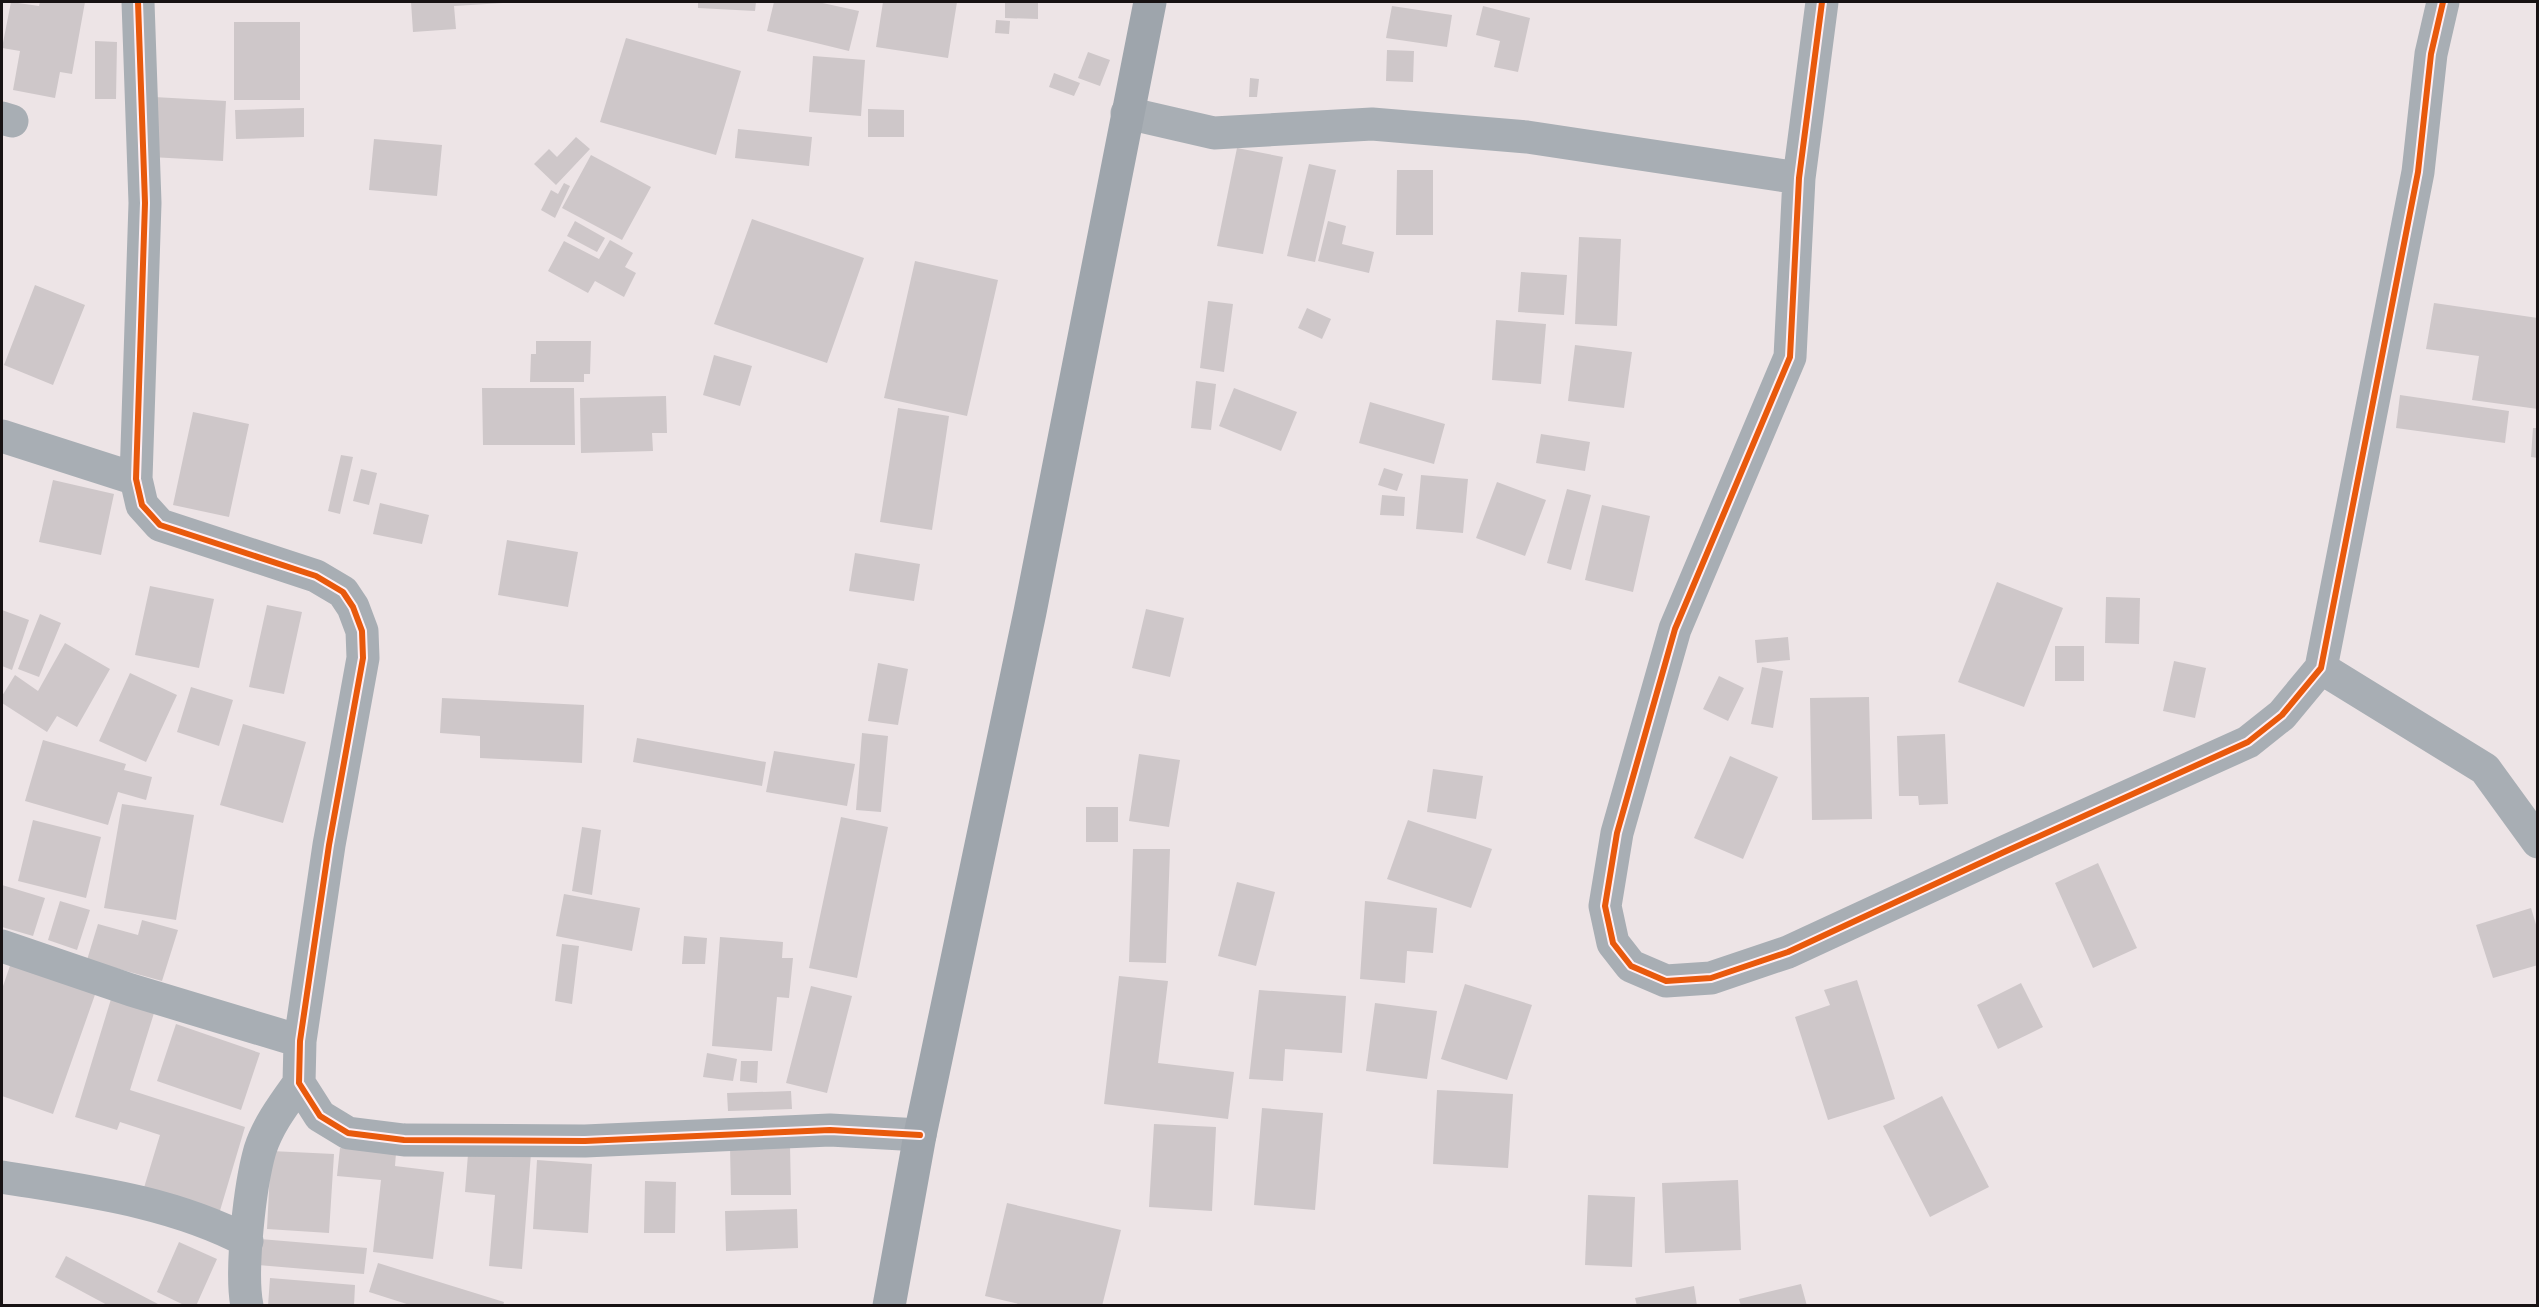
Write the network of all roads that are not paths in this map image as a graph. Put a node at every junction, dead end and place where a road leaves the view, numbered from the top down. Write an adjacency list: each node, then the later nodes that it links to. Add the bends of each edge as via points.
1 (138, 2): 8 (street, via 145,203)
2 (1150, 2): 5 (main road)
3 (1822, 2): 6 (street)
4 (2443, 2): 9 (street, via 2431,54 2418,172)
5 (1127, 113): 6 (street, via 1214,133 1372,124 1527,137); 14 (main road, via 1030,612)
6 (1799, 178): 9 (street, via 1790,357 1675,629 1617,833 1605,906 1613,943 1631,966 1666,981 1711,978 1788,952 2248,742 2282,714)
7 (2, 436): 8 (street)
8 (136, 479): 12 (street, via 142,505 160,525 316,576 344,592 362,632 363,658 329,845)
9 (2321, 668): 10 (street, via 2485,769)
10 (2538, 842)
11 (2, 946): 12 (street)
12 (300, 1041): 13 (street)
13 (299, 1083): 14 (street, via 320,1116 348,1133 405,1140 585,1141 830,1130); 16 (street, via 276,1115 260,1150)
14 (920, 1135): 18 (main road)
15 (2, 1177): 16 (street, via 120,1196 188,1215)
16 (247, 1241): 17 (street)
17 (247, 1305)
18 (889, 1305)

